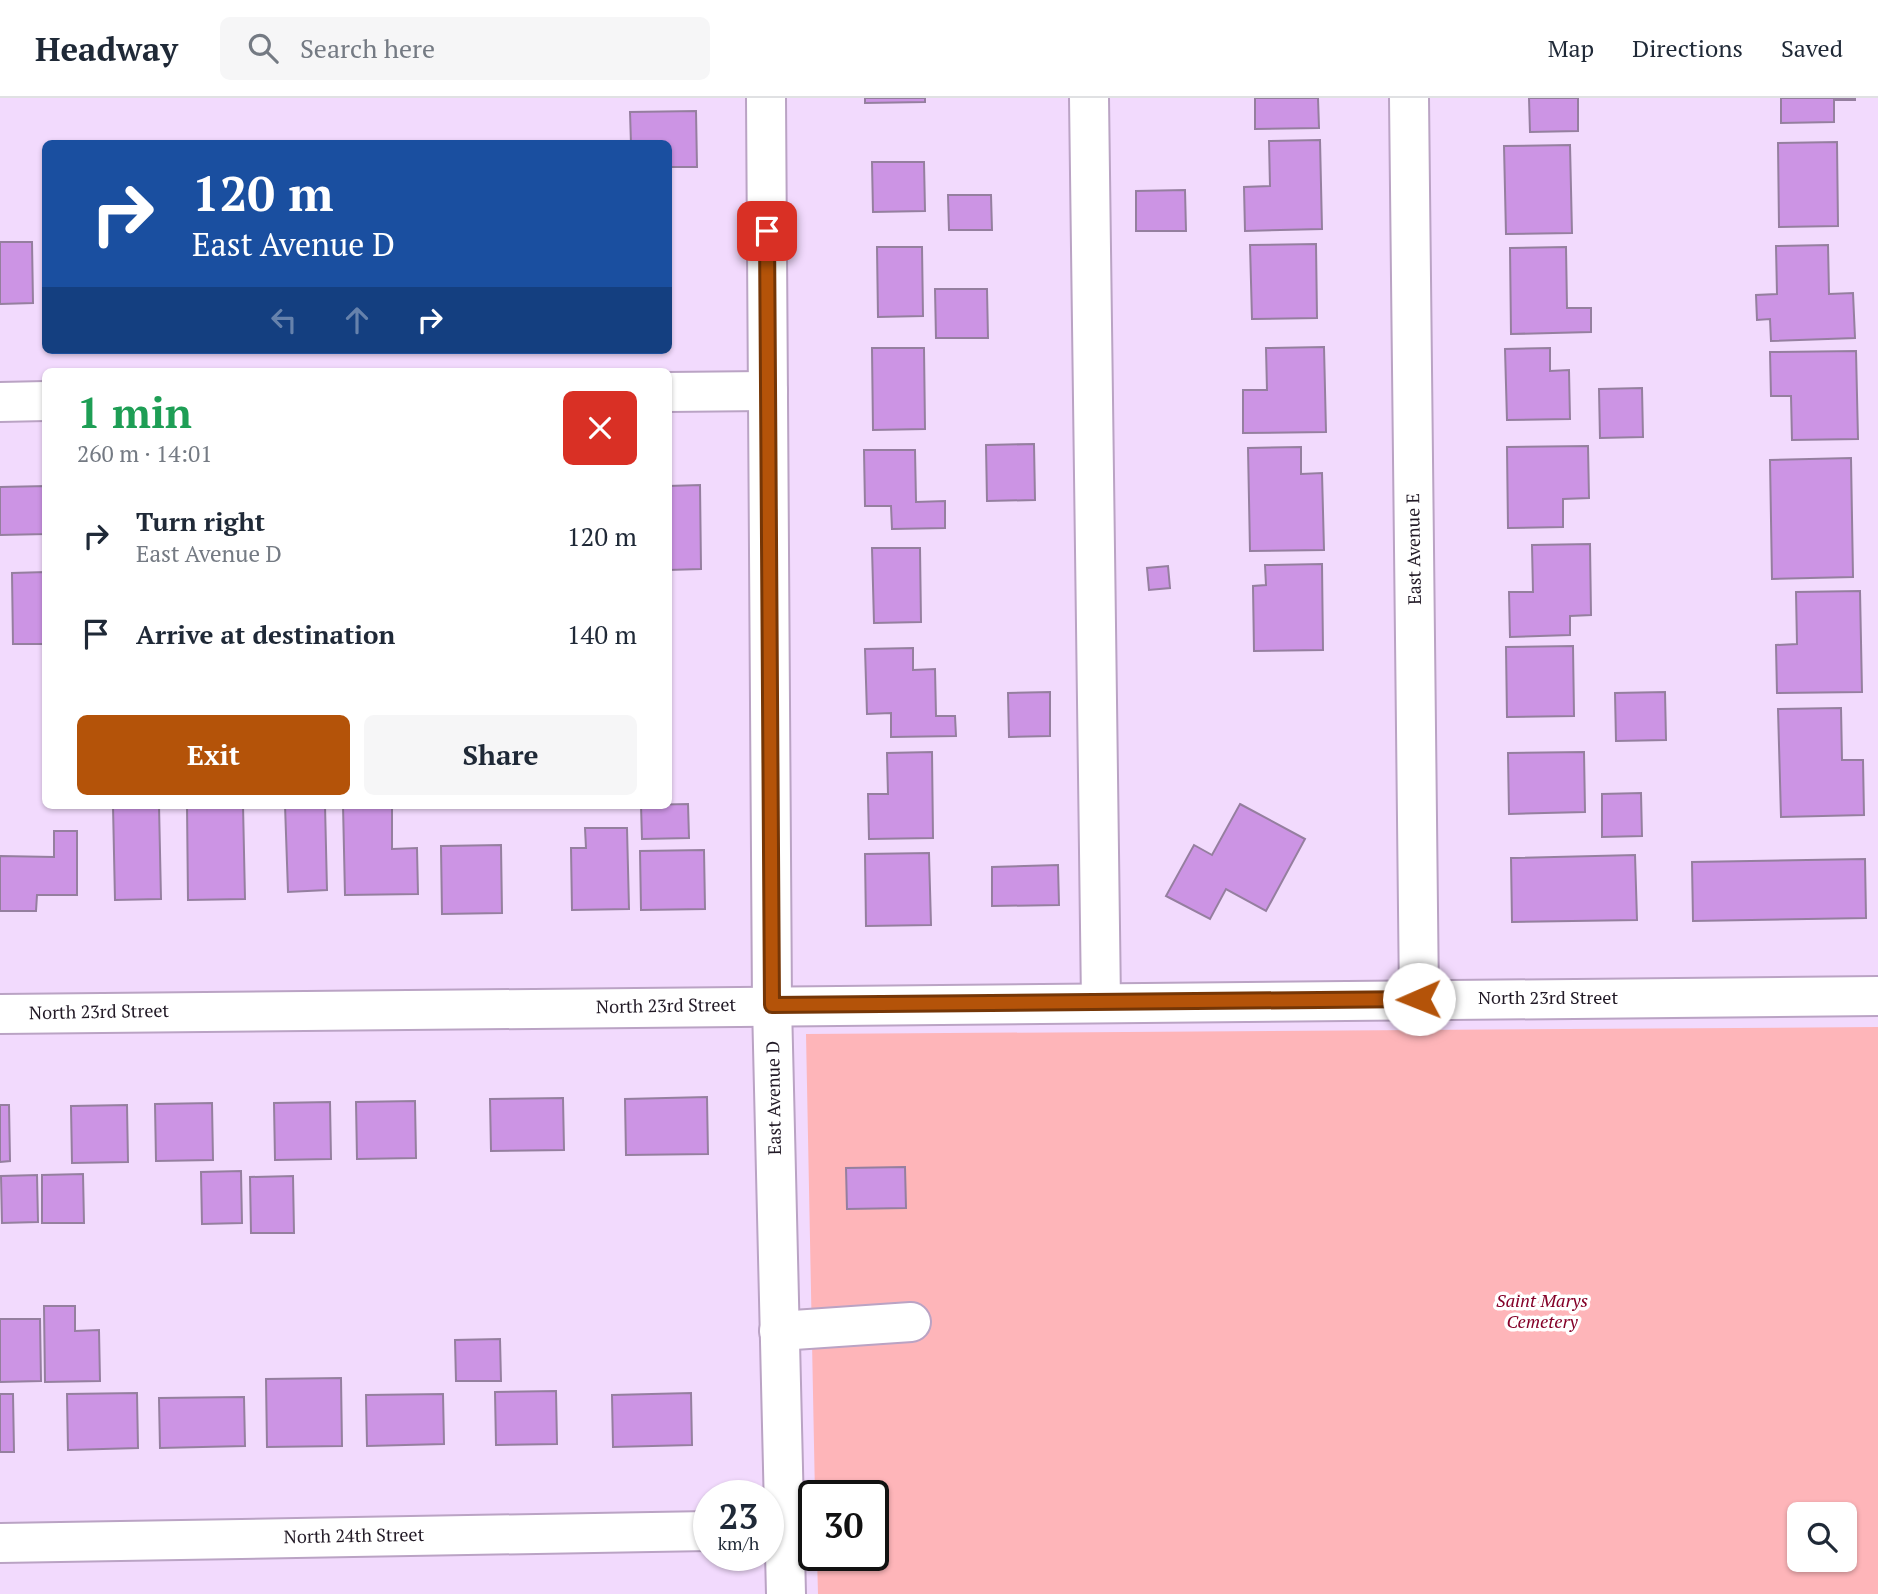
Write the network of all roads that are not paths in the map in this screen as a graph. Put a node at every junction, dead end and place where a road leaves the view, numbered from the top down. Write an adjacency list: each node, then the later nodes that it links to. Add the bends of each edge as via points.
1 (766, 98): 4 (street, East Avenue D)
2 (1089, 98): 10 (street)
3 (1409, 98): 9 (street, East Avenue E)
4 (768, 391): 5 (street); 11 (street, East Avenue D)
5 (672, 393)
6 (42, 401): 7 (street)
7 (0, 402)
8 (1878, 996): 9 (street, North 23rd Street)
9 (1419, 999): 10 (street, North 23rd Street)
10 (1101, 1002): 11 (street, North 23rd Street)
11 (772, 1005): 12 (street, North 23rd Street); 14 (street, East Avenue D)
12 (0, 1014)
13 (911, 1322): 14 (street)
14 (779, 1331): 15 (street, East Avenue D)
15 (777, 1480)
16 (693, 1531): 17 (street, North 24th Street)
17 (0, 1542)
18 (782, 1571): 19 (street, East Avenue D)
19 (786, 1594)

